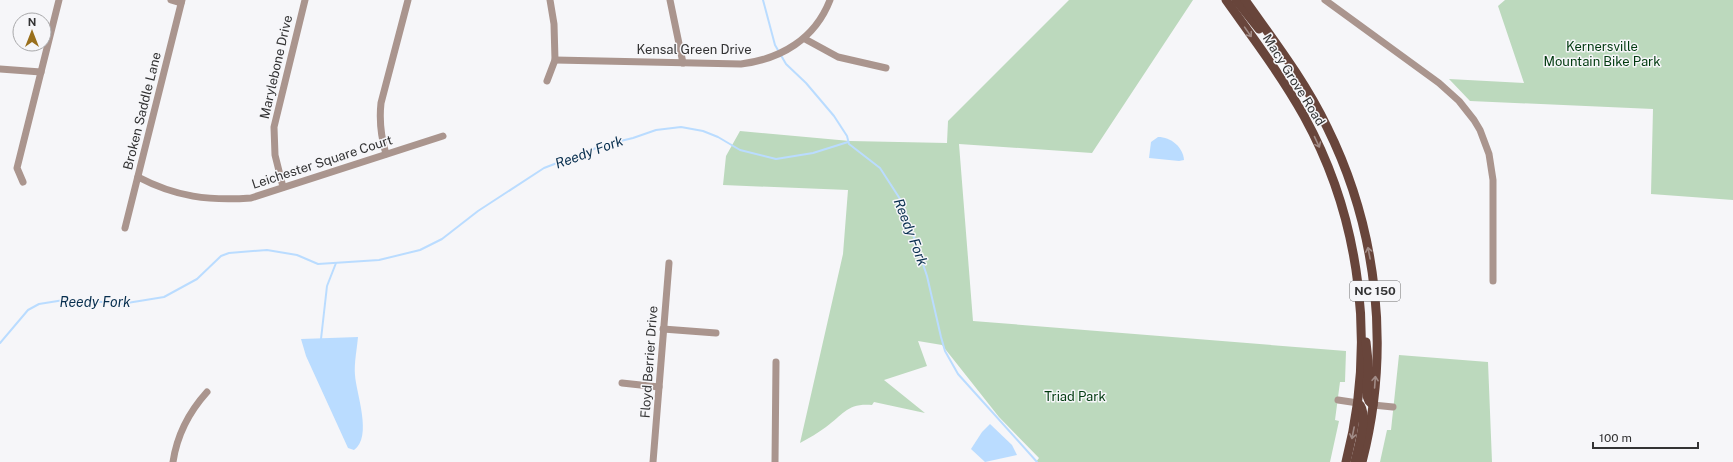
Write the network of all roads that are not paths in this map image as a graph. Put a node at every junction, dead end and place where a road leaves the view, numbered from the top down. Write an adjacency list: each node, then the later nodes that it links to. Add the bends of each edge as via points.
1 (59, 0): 18 (street)
2 (171, 0): 12 (street)
3 (305, 0): 25 (street, Marylebone Drive, via 274,127 275,155)
4 (408, 0): 22 (street, via 381,103 381,131)
5 (550, 0): 14 (street)
6 (670, 0): 15 (street)
7 (830, 0): 13 (street, Kensal Green Drive, via 820,20)
8 (1226, 0): 29 (main road, Macy Grove Road / NC 150, one-way to 29, via 1295,100 1322,152 1347,223)
9 (1236, 0): 19 (main road)
10 (1245, 0): 19 (main road, Macy Grove Road / NC 150)
11 (1325, 0): 28 (street, via 1439,83 1458,101 1477,125 1489,154 1493,180)
12 (181, 1): 23 (street, Broken Saddle Lane)
13 (805, 38): 15 (street, Kensal Green Drive, via 772,58 755,62); 16 (street, via 838,57)
14 (555, 60): 15 (street, Kensal Green Drive); 20 (street)
15 (683, 62)
16 (886, 68)
17 (0, 70): 18 (street)
18 (41, 72): 24 (street, via 17,168)
19 (1297, 74): 38 (main road, Macy Grove Road / NC 150, one-way to 19, via 1377,320 1366,238 1341,157 1327,126)
20 (546, 81)
21 (443, 136): 22 (street, Leichester Square Court)
22 (386, 154): 25 (street, Leichester Square Court)
23 (138, 177): 25 (street, Leichester Square Court, via 162,189 198,198 224,200 251,198); 26 (street, Broken Saddle Lane)
24 (23, 182)
25 (283, 187)
26 (125, 228)
27 (669, 263): 30 (street, Floyd Berrier Drive)
28 (1493, 280)
29 (1360, 297): 37 (main road, Macy Grove Road / NC 150, via 1362,351); 38 (main road, via 1368,361 1367,396)
30 (663, 330): 31 (street); 34 (street, Floyd Berrier Drive)
31 (716, 333)
32 (776, 362): 42 (street)
33 (622, 382): 34 (street)
34 (659, 387): 41 (street, Floyd Berrier Drive)
35 (207, 392): 40 (street, via 193,408 184,425)
36 (1338, 400): 37 (street)
37 (1358, 403): 43 (main road, Macy Grove Road / NC 150, one-way to 43); 44 (main road, via 1364,417)
38 (1373, 405): 39 (street); 45 (main road, Macy Grove Road / NC 150)
39 (1393, 408)
40 (173, 462)
41 (653, 462)
42 (776, 462)
43 (1346, 462)
44 (1355, 462)
45 (1362, 462)

